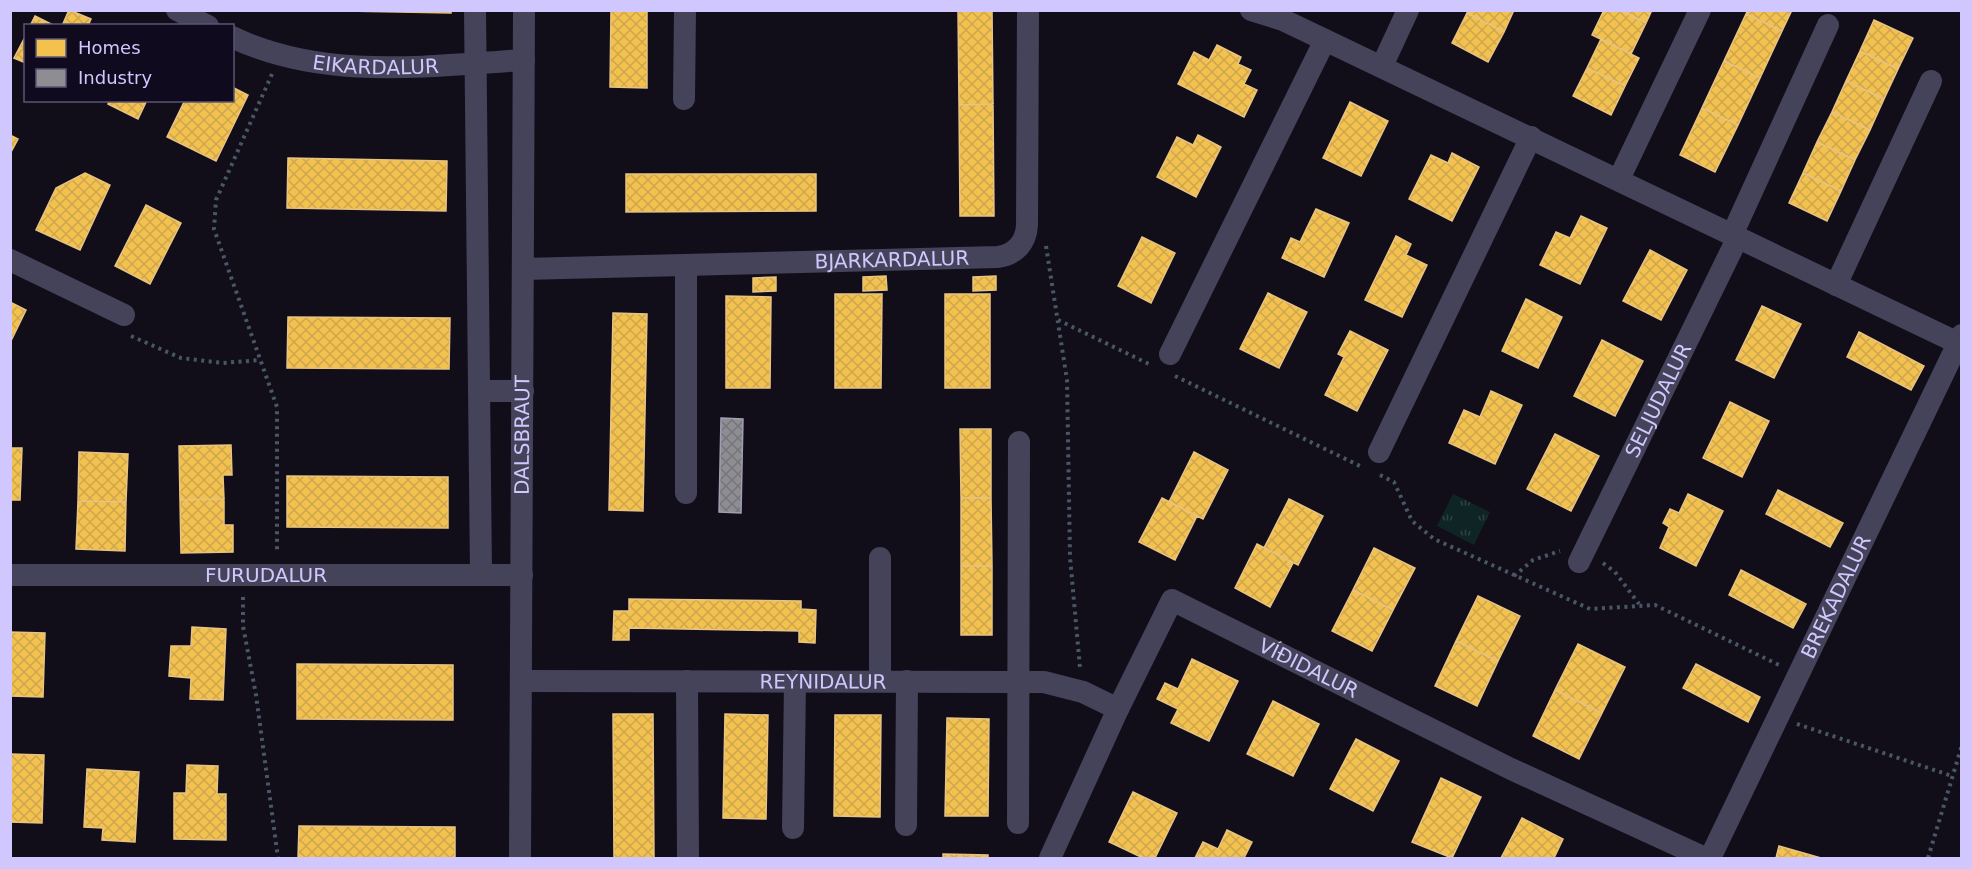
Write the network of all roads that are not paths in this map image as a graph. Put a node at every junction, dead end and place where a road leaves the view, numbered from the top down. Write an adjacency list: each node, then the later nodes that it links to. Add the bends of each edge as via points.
1 (177, 10): 10 (street)
2 (475, 10): 15 (street)
3 (524, 10): 14 (street, DALSBRAUT)
4 (685, 10): 18 (street)
5 (1028, 10): 23 (street, BJARKARDALUR, via 1027,225 1024,241 1018,248 998,257)
6 (1251, 10): 9 (street)
7 (1408, 10): 16 (street)
8 (1700, 10): 20 (street)
9 (1285, 15): 13 (street)
10 (204, 24)
11 (1828, 25): 21 (street, SELJUDALUR)
12 (234, 38): 15 (street, EIKARDALUR, via 280,54 345,67)
13 (1325, 40): 16 (street); 28 (street)
14 (524, 60): 15 (street, EIKARDALUR); 24 (street, DALSBRAUT)
15 (475, 63): 29 (street)
16 (1382, 66): 19 (street)
17 (1931, 81): 25 (street)
18 (684, 99)
19 (1531, 137): 20 (street); 32 (street)
20 (1620, 180): 21 (street)
21 (1735, 236): 25 (street); 35 (street, SELJUDALUR)
22 (10, 260): 26 (street)
23 (686, 265): 24 (street, BJARKARDALUR); 33 (street)
24 (523, 269): 30 (street, DALSBRAUT)
25 (1836, 285): 27 (street)
26 (124, 315)
27 (1960, 339): 53 (street, BREKADALUR)
28 (1165, 365)
29 (479, 391): 30 (street); 37 (street)
30 (523, 391): 38 (street, DALSBRAUT)
31 (1019, 442): 44 (street)
32 (1379, 452)
33 (686, 494)
34 (880, 558): 42 (street)
35 (1579, 562)
36 (10, 575): 37 (street, FURUDALUR)
37 (481, 575): 38 (street, FURUDALUR)
38 (522, 575): 39 (street, DALSBRAUT)
39 (521, 681): 40 (street, REYNIDALUR); 49 (street, DALSBRAUT)
40 (687, 681): 41 (street, REYNIDALUR); 50 (street)
41 (795, 681): 42 (street, REYNIDALUR); 48 (street)
42 (880, 681): 43 (street, REYNIDALUR)
43 (907, 681): 44 (street, REYNIDALUR); 47 (street)
44 (1018, 681): 45 (street, REYNIDALUR, via 1044,682 1083,692); 46 (street)
45 (1118, 709): 51 (street, VÍÐIDALUR); 52 (street, VÍÐIDALUR, via 1172,600 1500,764)
46 (1018, 823)
47 (906, 825)
48 (793, 828)
49 (520, 858)
50 (688, 858)
51 (1050, 858)
52 (1705, 858)
53 (1710, 858)

